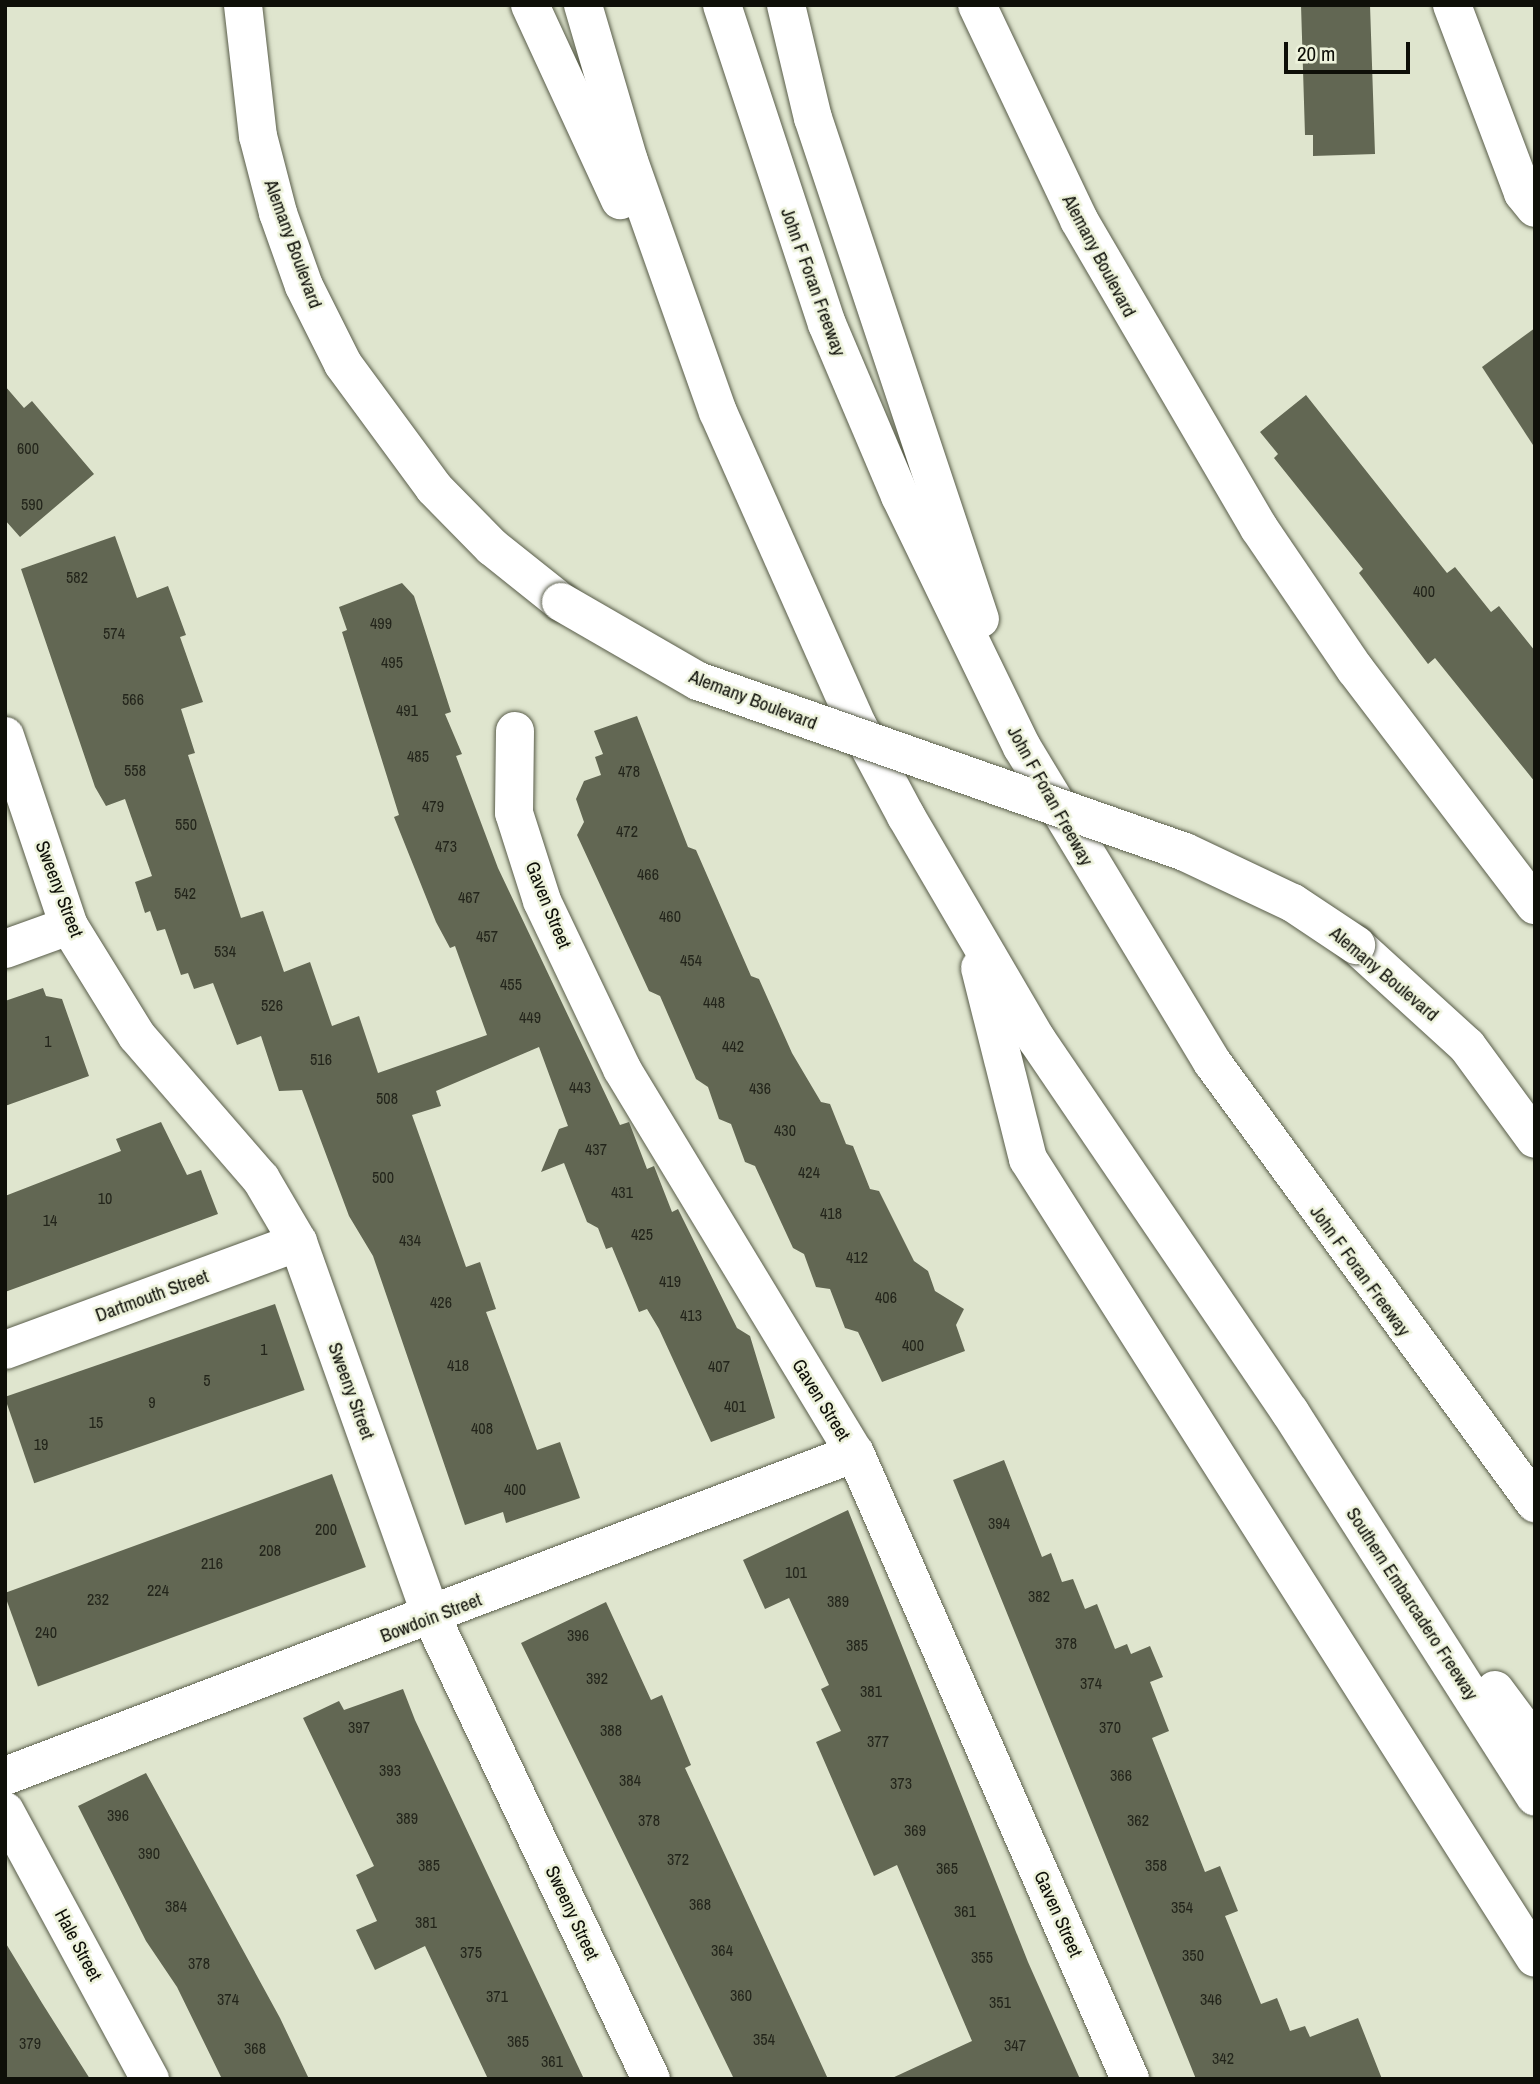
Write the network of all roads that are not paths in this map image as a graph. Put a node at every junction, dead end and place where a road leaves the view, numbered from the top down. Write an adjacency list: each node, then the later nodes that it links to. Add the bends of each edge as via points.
1 (243, 5): 17 (main road, Alemany Boulevard, bridge, via 258,136 304,286 343,364 434,488 492,547 561,602 698,681 1185,852 1293,903 1356,945 1467,1046)
2 (530, 5): 9 (main road)
3 (583, 5): 9 (main road, via 629,162)
4 (722, 5): 12 (main road, John F Foran Freeway, via 827,324 900,496)
5 (786, 5): 12 (main road, via 813,118)
6 (977, 5): 13 (main road, Alemany Boulevard, via 1079,220 1230,482 1356,669)
7 (1452, 5): 8 (main road, via 1523,193)
8 (1535, 208)
9 (718, 412): 15 (main road, via 859,728)
10 (514, 731): 22 (main road, Gaven Street, via 514,813 542,901 622,1069)
11 (5, 736): 14 (main road, Sweeny Street)
12 (1022, 747): 21 (main road, John F Foran Freeway, via 1212,1062)
13 (1535, 905)
14 (69, 926): 16 (main road); 18 (main road, Sweeny Street, via 137,1036 261,1179)
15 (970, 929): 20 (main road, via 1136,1190); 30 (main road, via 1028,1159)
16 (5, 949)
17 (1535, 1139)
18 (298, 1242): 19 (main road, Dartmouth Street); 25 (main road, Sweeny Street)
19 (5, 1350)
20 (1290, 1412): 26 (main road); 28 (main road, Southern Embarcadero Freeway)
21 (1483, 1437): 23 (main road, John F Foran Freeway); 24 (main road)
22 (855, 1453): 25 (main road, Bowdoin Street); 33 (main road, Gaven Street)
23 (1535, 1503)
24 (1535, 1509)
25 (432, 1618): 27 (main road, Bowdoin Street); 32 (main road, Sweeny Street)
26 (1535, 1744)
27 (5, 1776)
28 (1535, 1796)
29 (5, 1811): 31 (main road, Hale Street)
30 (1535, 1958)
31 (150, 2079)
32 (651, 2079)
33 (1130, 2079)

